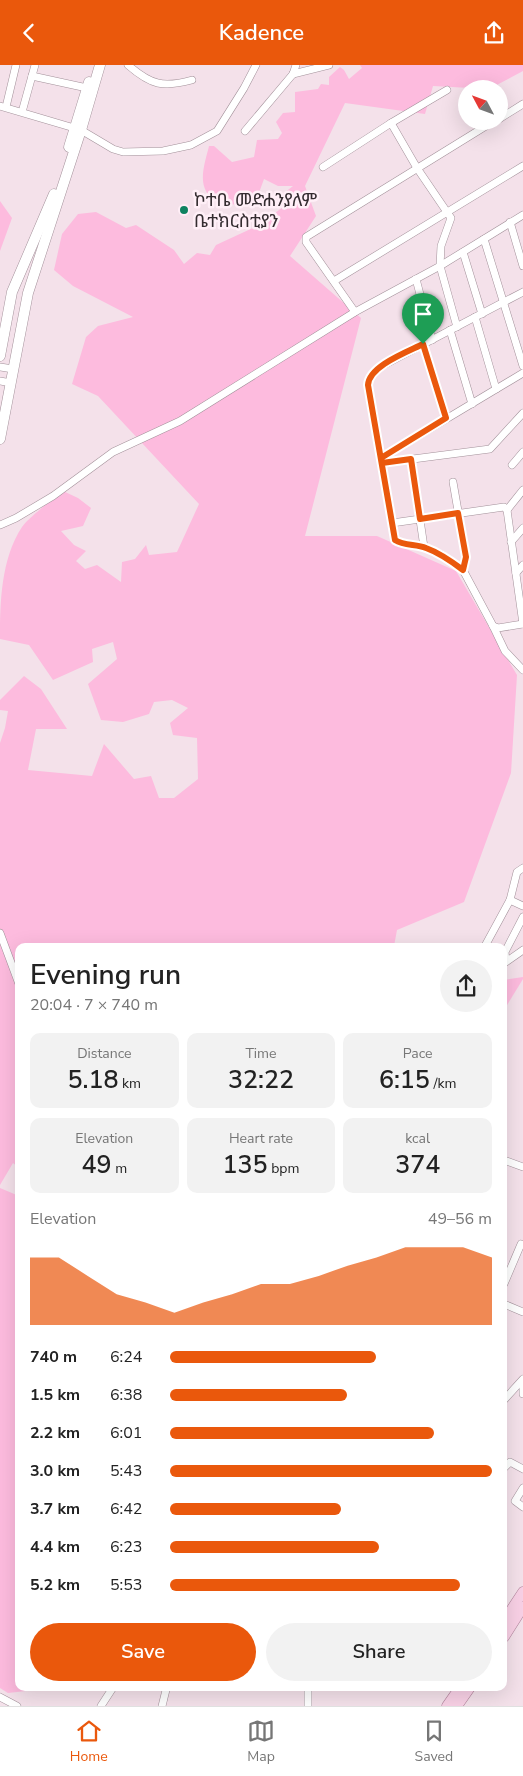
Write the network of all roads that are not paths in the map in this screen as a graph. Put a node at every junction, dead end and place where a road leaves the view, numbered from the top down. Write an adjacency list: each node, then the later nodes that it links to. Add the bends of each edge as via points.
1 (16, 65): 15 (street)
2 (36, 65): 10 (street)
3 (93, 65): 12 (main road)
4 (100, 65): 19 (main road)
5 (128, 65): 11 (street, via 145,79 163,85)
6 (256, 65): 19 (street, via 217,131 191,145 163,151 123,151 113,149)
7 (296, 65): 9 (street)
8 (329, 65): 9 (street)
9 (294, 74): 21 (street)
10 (32, 76): 12 (street); 16 (street)
11 (192, 80)
12 (87, 88): 19 (main road)
13 (447, 90): 18 (street)
14 (523, 104): 17 (street)
15 (3, 107): 16 (street)
16 (22, 112): 19 (street)
17 (508, 113)
18 (391, 123): 22 (street); 24 (street)
19 (78, 129): 25 (main road)
20 (479, 130): 24 (street)
21 (245, 131)
22 (323, 167)
23 (523, 167): 26 (street)
24 (417, 168): 26 (street); 34 (street, via 306,237 306,242)
25 (57, 195): 42 (main road, via 12,293); 45 (main road, via 28,293)
26 (447, 212): 31 (street, via 451,218 441,246); 34 (street)
27 (523, 215): 28 (street)
28 (510, 223): 29 (street); 32 (street)
29 (484, 239): 30 (street); 36 (street)
30 (463, 251): 31 (street); 38 (street)
31 (440, 266): 33 (street); 39 (street)
32 (523, 266)
33 (416, 279): 37 (street); 40 (street)
34 (334, 281): 37 (street)
35 (523, 292): 36 (street)
36 (504, 302): 38 (street); 44 (street)
37 (355, 312): 64 (street, via 180,421 114,452 53,496)
38 (478, 315): 39 (street); 49 (street)
39 (454, 328): 40 (street); 50 (street)
40 (432, 340): 41 (street)
41 (423, 344): 52 (street); 56 (street, via 380,367 369,379)
42 (0, 356)
43 (0, 367): 45 (street)
44 (523, 367)
45 (14, 369): 48 (main road)
46 (523, 373): 49 (street)
47 (0, 381): 48 (street)
48 (11, 383): 53 (main road)
49 (496, 389): 50 (street)
50 (472, 404): 52 (street)
51 (523, 413): 55 (street, via 490,449)
52 (446, 418): 56 (street)
53 (0, 439)
54 (523, 451): 57 (street)
55 (411, 459): 56 (street); 62 (street)
56 (381, 460): 63 (street)
57 (512, 465)
58 (453, 482): 61 (street)
59 (523, 490): 60 (street)
60 (507, 510): 61 (street, via 504,507); 66 (street)
61 (458, 513): 62 (street); 69 (street, via 466,557)
62 (420, 519): 63 (street); 67 (street)
63 (392, 523): 67 (street, via 395,540)
64 (0, 525)
65 (523, 528): 66 (street)
66 (511, 542): 70 (street)
67 (424, 547): 69 (street)
68 (523, 565): 70 (street)
69 (463, 570): 72 (street)
70 (516, 573): 71 (street)
71 (523, 624): 72 (street)
72 (493, 626): 73 (street, via 505,651)
73 (523, 670)
74 (523, 868): 75 (street, via 515,877)
75 (510, 900): 76 (street); 79 (street)
76 (523, 906)
77 (523, 917): 80 (street)
78 (1, 936): 83 (street)
79 (487, 943)
80 (507, 948)
81 (523, 950): 82 (street)
82 (507, 962)
83 (15, 973)
84 (507, 1161): 85 (street)
85 (523, 1167)
86 (522, 1244): 87 (street)
87 (507, 1277)
88 (507, 1305): 89 (street)
89 (523, 1312)
90 (523, 1381): 91 (street); 92 (street)
91 (523, 1394)
92 (507, 1397)
93 (507, 1465): 94 (street, via 510,1462)
94 (523, 1469)
95 (523, 1488): 96 (street, via 515,1501)
96 (523, 1507)
97 (523, 1592): 99 (main road)
98 (523, 1607): 100 (main road)
99 (507, 1616)
100 (507, 1632)
101 (111, 1691): 108 (street)
102 (166, 1691): 109 (street)
103 (308, 1691): 110 (street)
104 (458, 1691): 111 (main road)
105 (468, 1691): 112 (main road)
106 (0, 1697): 107 (street)
107 (17, 1706)
108 (101, 1706)
109 (162, 1706)
110 (308, 1706)
111 (447, 1706)
112 (457, 1706)

